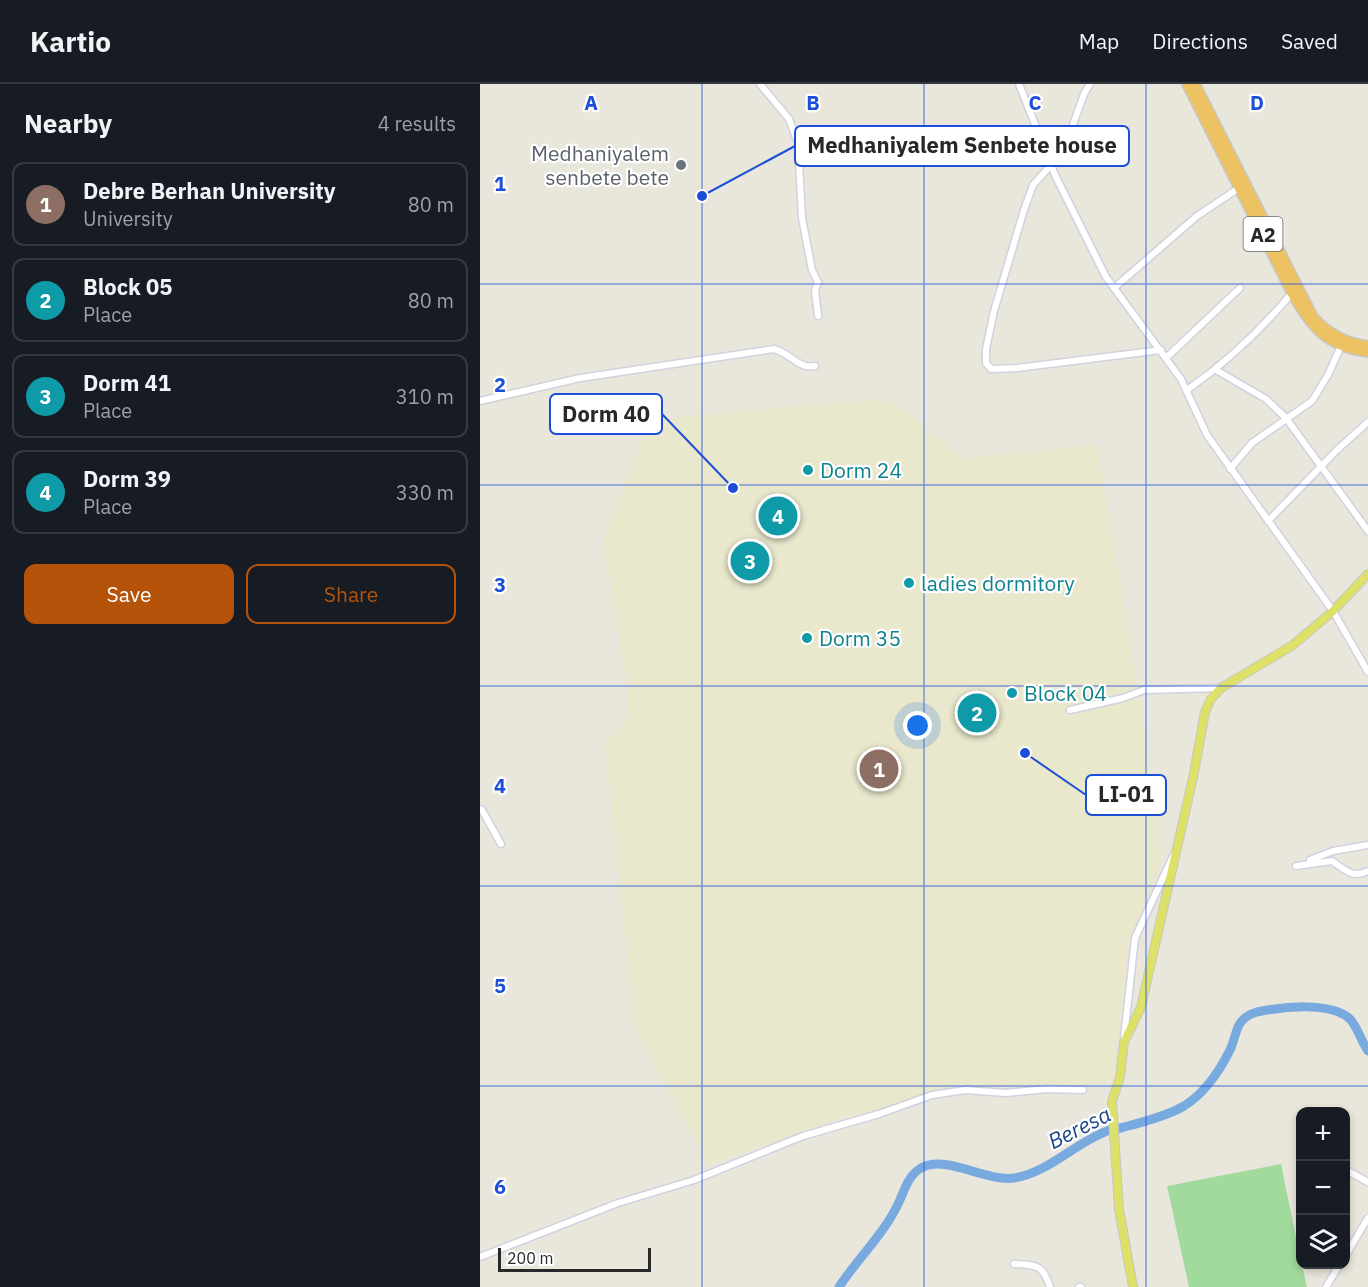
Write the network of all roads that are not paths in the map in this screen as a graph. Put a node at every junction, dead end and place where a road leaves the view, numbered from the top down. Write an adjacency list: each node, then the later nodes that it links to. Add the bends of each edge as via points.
1 (760, 84): 12 (street, via 789,119 798,142 802,218 818,282)
2 (1019, 84): 6 (street)
3 (1090, 84): 6 (street, via 1070,133)
4 (1187, 84): 7 (highway, A2)
5 (1195, 84): 7 (highway, A2)
6 (1050, 163): 9 (street); 15 (street, via 1034,185 1024,210 994,311 986,363 991,369 1017,368)
7 (1236, 172): 8 (highway, A2); 14 (highway, A2, via 1313,317 1336,337)
8 (1239, 188): 9 (street, via 1197,216); 11 (highway, A2)
9 (1114, 288): 15 (street)
10 (1240, 288): 17 (street)
11 (1292, 293): 13 (highway, A2, via 1313,327); 19 (street)
12 (818, 316)
13 (1341, 346): 16 (highway, A2); 22 (street, via 1318,393 1304,408)
14 (1368, 346)
15 (1161, 350): 17 (street)
16 (1368, 352)
17 (1166, 358): 20 (street)
18 (815, 366): 21 (street, via 803,366 784,351 774,349 580,378)
19 (1216, 370): 20 (street); 22 (street, via 1266,399)
20 (1186, 390): 25 (street, via 1207,435)
21 (480, 401)
22 (1286, 418): 24 (street); 25 (street, via 1252,443)
23 (1368, 422): 24 (street)
24 (1321, 467): 26 (street); 27 (street)
25 (1230, 469): 26 (street)
26 (1268, 521): 29 (street)
27 (1368, 531)
28 (1368, 574): 29 (main road)
29 (1333, 611): 30 (street); 31 (main road, via 1286,650)
30 (1368, 672)
31 (1221, 688): 32 (street, via 1144,690); 36 (main road, via 1205,712)
32 (1070, 710)
33 (480, 809): 34 (street)
34 (501, 844)
35 (1368, 845): 37 (street, via 1333,850 1296,866 1332,861 1357,875)
36 (1177, 846): 38 (main road, via 1141,1007); 38 (street, via 1135,938)
37 (1368, 871)
38 (1124, 1042): 50 (main road, via 1120,1077 1112,1101 1119,1209)
39 (1083, 1090): 46 (street, via 965,1090 932,1095 803,1136 702,1178 618,1203)
40 (1350, 1172): 41 (street)
41 (1368, 1182)
42 (1368, 1218): 43 (street)
43 (1359, 1233): 44 (street); 45 (street)
44 (1368, 1237)
45 (1350, 1248)
46 (480, 1257)
47 (1014, 1264): 49 (street, via 1042,1269)
48 (1337, 1269): 51 (street)
49 (1050, 1287)
50 (1133, 1287)
51 (1326, 1287)

